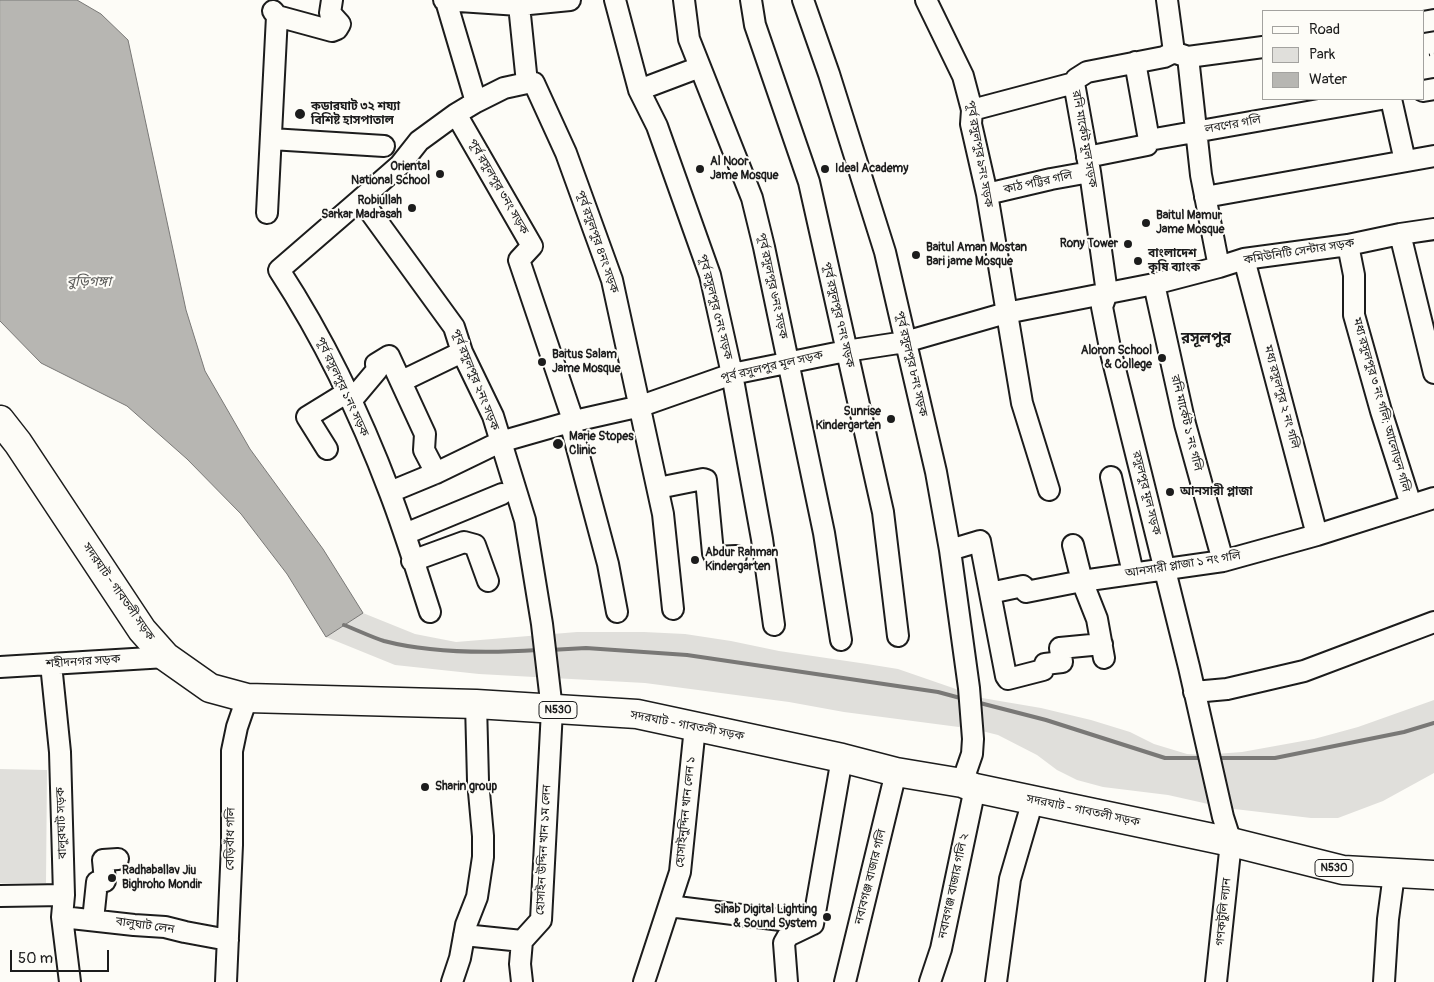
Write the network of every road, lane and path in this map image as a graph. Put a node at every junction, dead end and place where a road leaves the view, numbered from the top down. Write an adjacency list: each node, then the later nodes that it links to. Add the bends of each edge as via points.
1 (332, 0): 27 (street, via 330,13 340,24 332,31 275,14)
2 (445, 0): 11 (street); 23 (street)
3 (570, 0): 10 (street)
4 (615, 0): 20 (street, পূর্ব রসুলপুর ৫নং সড়ক)
5 (684, 0): 17 (street, পূর্ব রসুলপুর ৬নং সড়ক, via 688,39)
6 (751, 0): 46 (street, পূর্ব রসুলপুর ৭নং সড়ক, via 755,25 809,182)
7 (803, 0): 45 (street, পূর্ব রসুলপুর ৮নং সড়ক, via 885,252)
8 (926, 0): 24 (street, পূর্ব রসুলপুর ৯নং সড়ক, via 963,76)
9 (1167, 0): 14 (street)
10 (544, 2): 11 (street)
11 (519, 5): 18 (street)
12 (1262, 47): 14 (street, রনি মার্কেট মূল সড়ক)
13 (1434, 54): 15 (path)
14 (1181, 55): 16 (street, রনি মার্কেট মূল সড়ক); 26 (street)
15 (1429, 55)
16 (1135, 62): 19 (street, রনি মার্কেট মূল সড়ক, via 1087,72 1076,78); 28 (street)
17 (700, 67): 20 (street); 48 (street, পূর্ব রসুলপুর ৬নং সড়ক, via 752,198)
18 (527, 83): 23 (street, via 504,88); 53 (street, পূর্ব রসুলপুর ৪নং সড়ক, via 534,83 566,153 612,280)
19 (1074, 83): 24 (street); 32 (street, রনি মার্কেট মূল সড়ক)
20 (639, 90): 50 (street, পূর্ব রসুলপুর ৫নং সড়ক, via 657,126 710,275)
21 (1376, 100): 26 (street, লবণের গলি)
22 (1391, 100): 31 (street)
23 (476, 102): 25 (street)
24 (972, 110): 33 (street, পূর্ব রসুলপুর ৯নং সড়ক, via 971,124)
25 (456, 114): 35 (street, via 419,141 400,166); 55 (street, পূর্ব রসুলপুর ৩নং সড়ক, via 532,246 519,260 566,397 572,417)
26 (1197, 132): 28 (street, লবণের গলি); 34 (street)
27 (271, 139): 29 (street); 36 (street)
28 (1150, 140): 32 (street, লবণের গলি, via 1147,145)
29 (384, 146)
30 (1434, 156): 31 (street)
31 (1405, 161): 34 (street)
32 (1088, 164): 33 (street, কাঠ পট্টির গলি, via 1050,179); 43 (street, রনি মার্কেট মূল সড়ক)
33 (987, 194): 44 (street, পূর্ব রসুলপুর ৯নং সড়ক)
34 (1205, 197): 41 (street)
35 (361, 199): 47 (street, পূর্ব রসুলপুর ২নং সড়ক, via 454,328); 52 (street, পূর্ব রসুলপুর ১নং সড়ক, via 279,270 314,328)
36 (267, 212)
37 (1434, 229): 38 (street, কমিউনিটি সেন্টার সড়ক)
38 (1400, 234): 39 (street, কমিউনিটি সেন্টার সড়ক); 49 (street)
39 (1348, 245): 40 (street, কমিউনিটি সেন্টার সড়ক); 65 (street, মধ্য রসুলপুর ৩ নং গলি; আলোড়ন গলি, via 1354,275 1354,315)
40 (1244, 259): 41 (street, কমিউনিটি সেন্টার সড়ক); 67 (street, মধ্য রসুলপুর ২ নং গলি)
41 (1219, 267): 42 (street, কমিউনিটি সেন্টার সড়ক)
42 (1154, 284): 43 (street, কমিউনিটি সেন্টার সড়ক); 72 (street, রনি মার্কেট ১ নং গলি, via 1185,424)
43 (1107, 293): 44 (street, পূর্ব রসুলপুর মূল সড়ক); 73 (street, রসুলপুর মূল সড়ক, via 1102,307 1111,353)
44 (1006, 313): 45 (street, পূর্ব রসুলপুর মূল সড়ক); 61 (street, পূর্ব রসুলপুর ৯নং সড়ক, via 1022,403)
45 (905, 342): 46 (street, পূর্ব রসুলপুর মূল সড়ক); 69 (street, পূর্ব রসুলপুর ৮নং সড়ক, via 936,472)
46 (846, 351): 48 (street, পূর্ব রসুলপুর মূল সড়ক); 83 (street, পূর্ব রসুলপুর ৭নং সড়ক, via 883,512)
47 (462, 352): 51 (street); 56 (street, পূর্ব রসুলপুর ২নং সড়ক, via 493,416)
48 (789, 362): 50 (street, পূর্ব রসুলপুর মূল সড়ক); 84 (street, পূর্ব রসুলপুর ৬নং সড়ক, via 824,533)
49 (1434, 373)
50 (732, 374): 53 (street, পূর্ব রসুলপুর মূল সড়ক); 82 (street, পূর্ব রসুলপুর ৫নং সড়ক, via 762,538)
51 (402, 381): 52 (street, via 389,356 376,364 377,370 356,395); 58 (street, via 426,434 424,450)
52 (346, 393): 57 (street, via 307,417); 62 (street, পূর্ব রসুলপুর ১নং সড়ক)
53 (641, 406): 55 (street, পূর্ব রসুলপুর মূল সড়ক); 60 (street, পূর্ব রসুলপুর ৪নং সড়ক)
54 (0, 420): 85 (highway, সদরঘাট - গাবতলী সড়ক / N530, via 142,630)
55 (570, 422): 56 (street, পূর্ব রসুলপুর মূল সড়ক); 80 (street, পূর্ব রসুলপুর ৩নং সড়ক, via 608,564)
56 (500, 442): 58 (street, পূর্ব রসুলপুর মূল সড়ক); 90 (street, পূর্ব রসুলপুর ২নং সড়ক, via 525,520)
57 (327, 449)
58 (436, 473): 62 (street, পূর্ব রসুলপুর মূল সড়ক)
59 (1111, 477): 74 (street)
60 (658, 488): 70 (street, via 706,480 713,553 718,557); 78 (street, পূর্ব রসুলপুর ৪নং সড়ক)
61 (1049, 490)
62 (390, 492): 66 (street, পূর্ব রসুলপুর ১নং সড়ক)
63 (502, 494): 66 (street)
64 (1434, 498): 65 (street, আনসারী প্লাজা ১ নং গলি)
65 (1411, 505): 67 (street, আনসারী প্লাজা ১ নং গলি)
66 (405, 534): 71 (street, পূর্ব রসুলপুর ১নং সড়ক)
67 (1317, 535): 72 (street, আনসারী প্লাজা ১ নং গলি)
68 (1073, 545): 76 (street)
69 (950, 550): 77 (street, via 980,541); 94 (street, পূর্ব রসুলপুর ৮নং সড়ক)
70 (736, 556)
71 (412, 560): 75 (street, via 464,542 475,545); 79 (street, পূর্ব রসুলপুর ১নং সড়ক)
72 (1223, 561): 73 (street, আনসারী প্লাজা ১ নং গলি)
73 (1165, 568): 74 (street, আনসারী প্লাজা ১ নং গলি); 88 (street, রসুলপুর মূল সড়ক)
74 (1133, 573): 76 (street, আনসারী প্লাজা ১ নং গলি)
75 (488, 581)
76 (1082, 581): 77 (street, আনসারী প্লাজা ১ নং গলি, via 1026,592 1023,586); 77 (street, via 1097,620 1102,651 1060,648 1062,662 1045,664 1044,670 1008,679)
77 (990, 593)
78 (672, 608)
79 (430, 612)
80 (617, 612)
81 (1434, 622): 88 (street, via 1304,671)
82 (774, 625)
83 (898, 636)
84 (841, 640)
85 (166, 657): 86 (street, শহীদনগর সড়ক); 89 (highway, সদরঘাট - গাবতলী সড়ক / N530, via 210,688)
86 (51, 664): 87 (street, শহীদনগর সড়ক); 103 (street, বালুরঘাট সড়ক, via 60,752)
87 (0, 667)
88 (1194, 692): 93 (street, রসুলপুর মূল সড়ক)
89 (247, 698): 91 (highway, সদরঘাট - গাবতলী সড়ক / N530); 110 (street, বেড়িবাঁধ গলি, via 232,751)
90 (551, 703): 91 (highway, সদরঘাট - গাবতলী সড়ক / N530); 92 (highway, সদরঘাট - গাবতলী সড়ক / N530, via 637,714); 111 (street, হোসাইন উদ্দিন খান ১ম লেন, via 541,920)
91 (476, 704): 109 (street, via 483,857 477,897)
92 (695, 727): 95 (highway, সদরঘাট - গাবতলী সড়ক / N530); 105 (street, হোসাইনুদ্দিন খান লেন ১, via 680,872)
93 (1204, 733): 99 (street, গণকটুলি ল্যান)
94 (973, 738): 97 (street, নবাবগঞ্জ বাজার গলি ২)
95 (842, 758): 96 (highway, সদরঘাট - গাবতলী সড়ক / N530); 108 (street)
96 (896, 772): 97 (highway, সদরঘাট - গাবতলী সড়ক / N530); 118 (street, নবাবগঞ্জ বাজার গলি)
97 (969, 786): 98 (highway, সদরঘাট - গাবতলী সড়ক / N530); 119 (street, নবাবগঞ্জ বাজার গলি ২, via 941,949)
98 (1033, 800): 99 (highway, সদরঘাট - গাবতলী সড়ক / N530); 120 (street, via 1010,879)
99 (1227, 829): 101 (highway, সদরঘাট - গাবতলী সড়ক / N530, via 1342,870); 121 (street, গণকটুলি ল্যান)
100 (118, 859): 107 (street, via 103,860 105,881 97,882)
101 (1394, 874): 102 (highway, সদরঘাট - গাবতলী সড়ক / N530); 122 (street)
102 (1434, 875)
103 (64, 895): 104 (street); 106 (street, বালুরঘাট সড়ক)
104 (0, 896)
105 (669, 906): 108 (street); 116 (street, হোসাইনুদ্দিন খান লেন ১)
106 (62, 917): 107 (street, বালুঘাট লেন); 112 (street, বালুরঘাট সড়ক)
107 (92, 920): 110 (street, বালুঘাট লেন, via 165,927)
108 (812, 924): 117 (street, via 788,936 784,943)
109 (464, 935): 111 (street); 114 (street)
110 (228, 940): 113 (street, বেড়িবাঁধ গলি)
111 (522, 941): 115 (street)
112 (70, 982)
113 (226, 982)
114 (452, 982)
115 (522, 982)
116 (644, 982)
117 (787, 982)
118 (844, 982)
119 (930, 982)
120 (996, 982)
121 (1216, 982)
122 (1384, 982)

